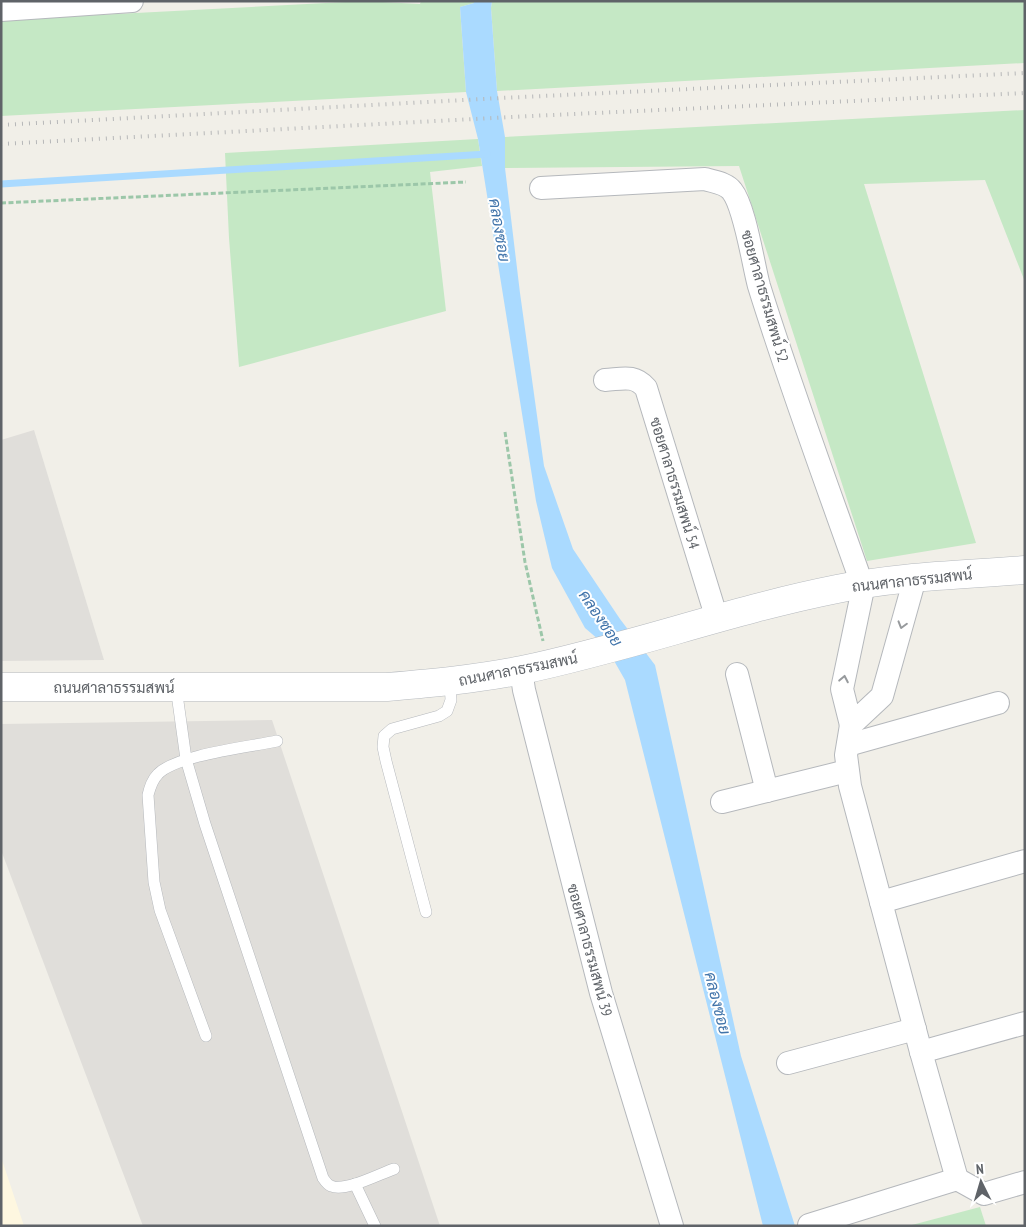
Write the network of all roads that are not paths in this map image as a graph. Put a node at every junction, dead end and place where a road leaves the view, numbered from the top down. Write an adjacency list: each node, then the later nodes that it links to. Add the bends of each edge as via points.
1 (132, 1): 2 (street)
2 (1, 10)
3 (541, 188): 7 (street, ซอยศาลาธรรมสพน์ 52, via 705,179 732,191 739,205 759,284 788,374)
4 (605, 380): 8 (street, ซอยศาลาธรรมสพน์ 54, via 630,378 639,380 646,388)
5 (1025, 570): 6 (street, ถนนศาลาธรรมสพน์)
6 (915, 578): 7 (street, ถนนศาลาธรรมสพน์); 15 (street, one-way to 15, via 882,696)
7 (863, 584): 8 (street, ถนนศาลาธรรมสพน์); 15 (street, one-way to 7, via 842,689)
8 (717, 619): 9 (street, ถนนศาลาธรรมสพน์)
9 (521, 670): 11 (street, ถนนศาลาธรรมสพน์); 36 (street, ซอยศาลาธรรมสพน์ 39, via 601,993)
10 (737, 674): 19 (street)
11 (450, 682): 13 (street, ถนนศาลาธรรมสพน์, via 387,687); 23 (lane, via 448,710 439,716 392,729 384,736 386,761)
12 (1, 687): 13 (street, ถนนศาลาธรรมสพน์)
13 (176, 687): 17 (lane)
14 (998, 703): 15 (street)
15 (849, 735): 18 (street)
16 (277, 741): 17 (lane)
17 (186, 759): 26 (lane, via 158,773 148,795 154,882 160,910); 32 (lane, via 323,1178 330,1186 339,1188)
18 (847, 771): 19 (street); 22 (street)
19 (768, 790): 20 (street)
20 (722, 802)
21 (1025, 861): 22 (street)
22 (881, 902): 25 (street)
23 (426, 912)
24 (1025, 1023): 27 (street)
25 (915, 1029): 27 (street); 28 (street)
26 (206, 1036)
27 (921, 1052): 30 (street)
28 (788, 1063)
29 (394, 1169): 32 (lane)
30 (957, 1179): 31 (street, via 984,1194); 33 (street)
31 (1025, 1182)
32 (355, 1184): 35 (lane)
33 (854, 1219): 34 (street)
34 (810, 1225)
35 (375, 1226)
36 (672, 1226)

